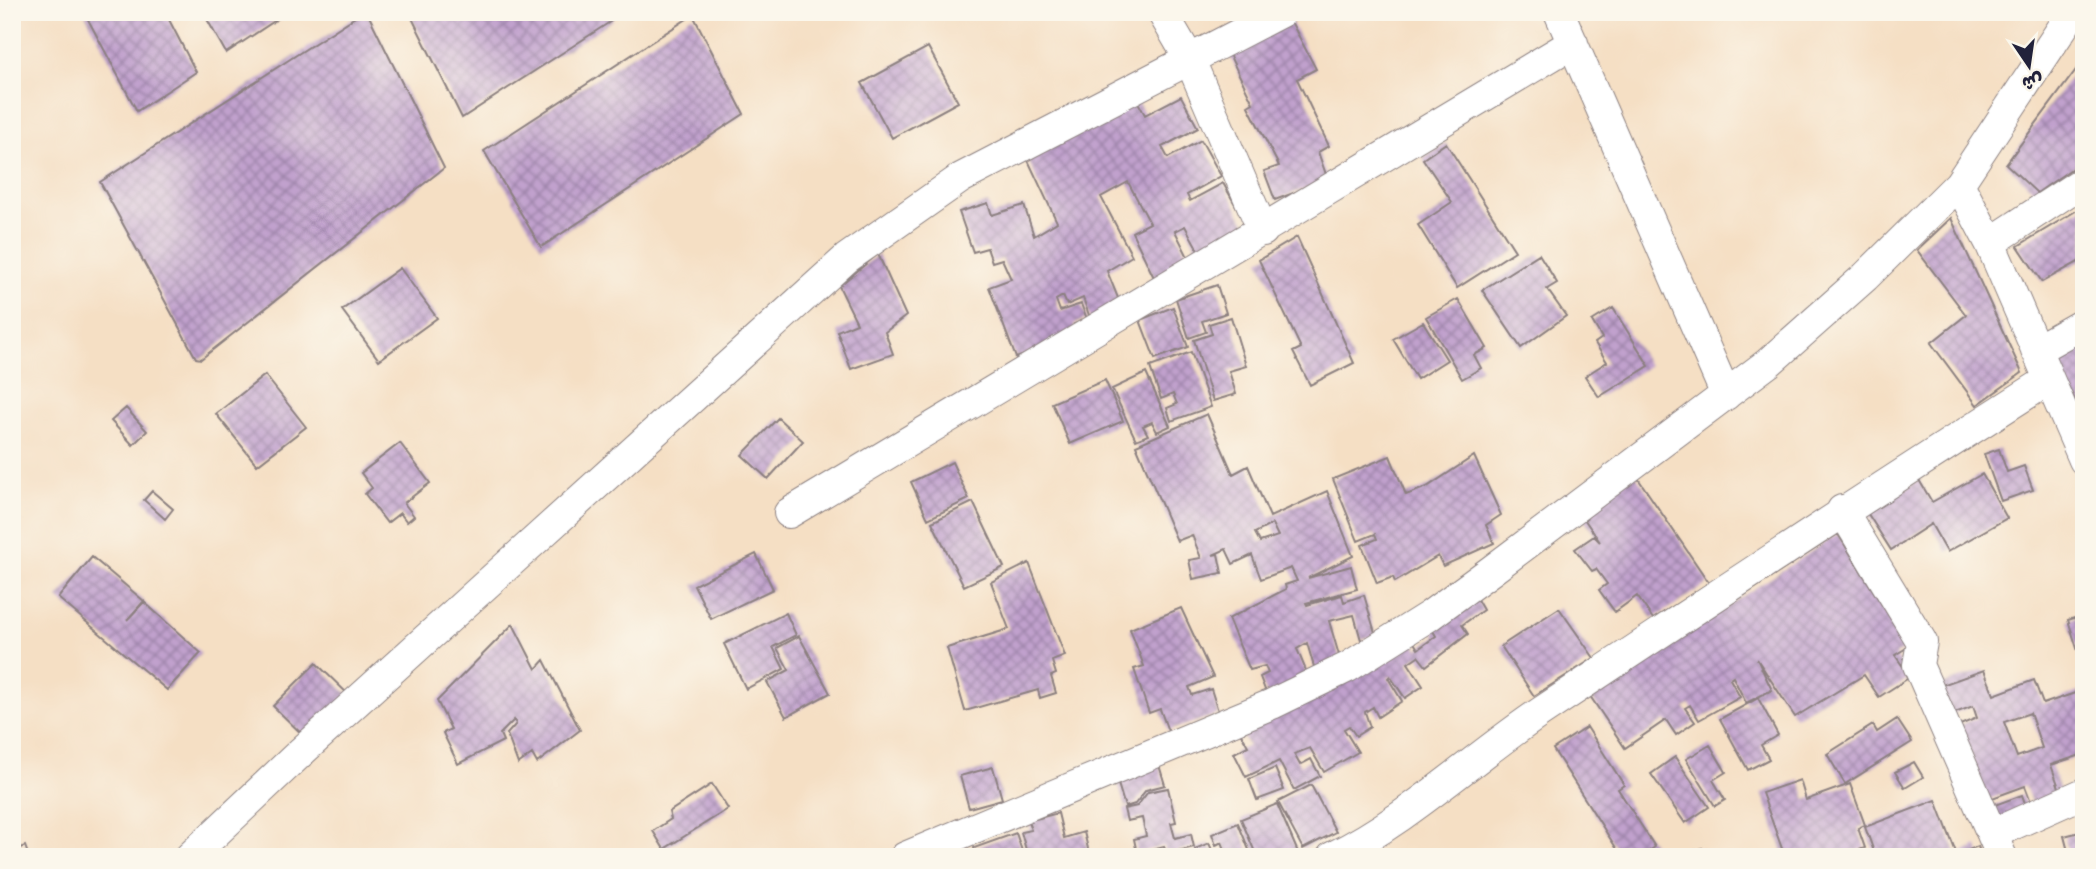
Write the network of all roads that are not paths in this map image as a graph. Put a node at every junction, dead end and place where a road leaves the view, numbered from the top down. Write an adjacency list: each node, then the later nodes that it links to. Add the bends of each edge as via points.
1 (1162, 12): 6 (street)
2 (1281, 12): 6 (street)
3 (1559, 12): 5 (street)
4 (2073, 12): 8 (street)
5 (1573, 43): 9 (street); 14 (street)
6 (1190, 60): 9 (street); 20 (street, via 961,178 847,258)
7 (2084, 181): 10 (street)
8 (1959, 184): 10 (street); 14 (street, via 1865,277)
9 (1263, 231): 17 (street)
10 (1990, 243): 12 (street)
11 (2084, 323): 12 (street)
12 (2036, 350): 13 (street)
13 (2047, 381): 15 (street); 16 (street)
14 (1726, 395): 21 (street, via 1429,616 1348,667 1272,704)
15 (2081, 447)
16 (1842, 510): 19 (street, via 1922,642 1918,665); 22 (street, via 1525,723 1369,839)
17 (789, 513)
18 (2084, 793): 19 (street)
19 (1997, 845)
20 (190, 857)
21 (905, 857)
22 (1332, 857)

